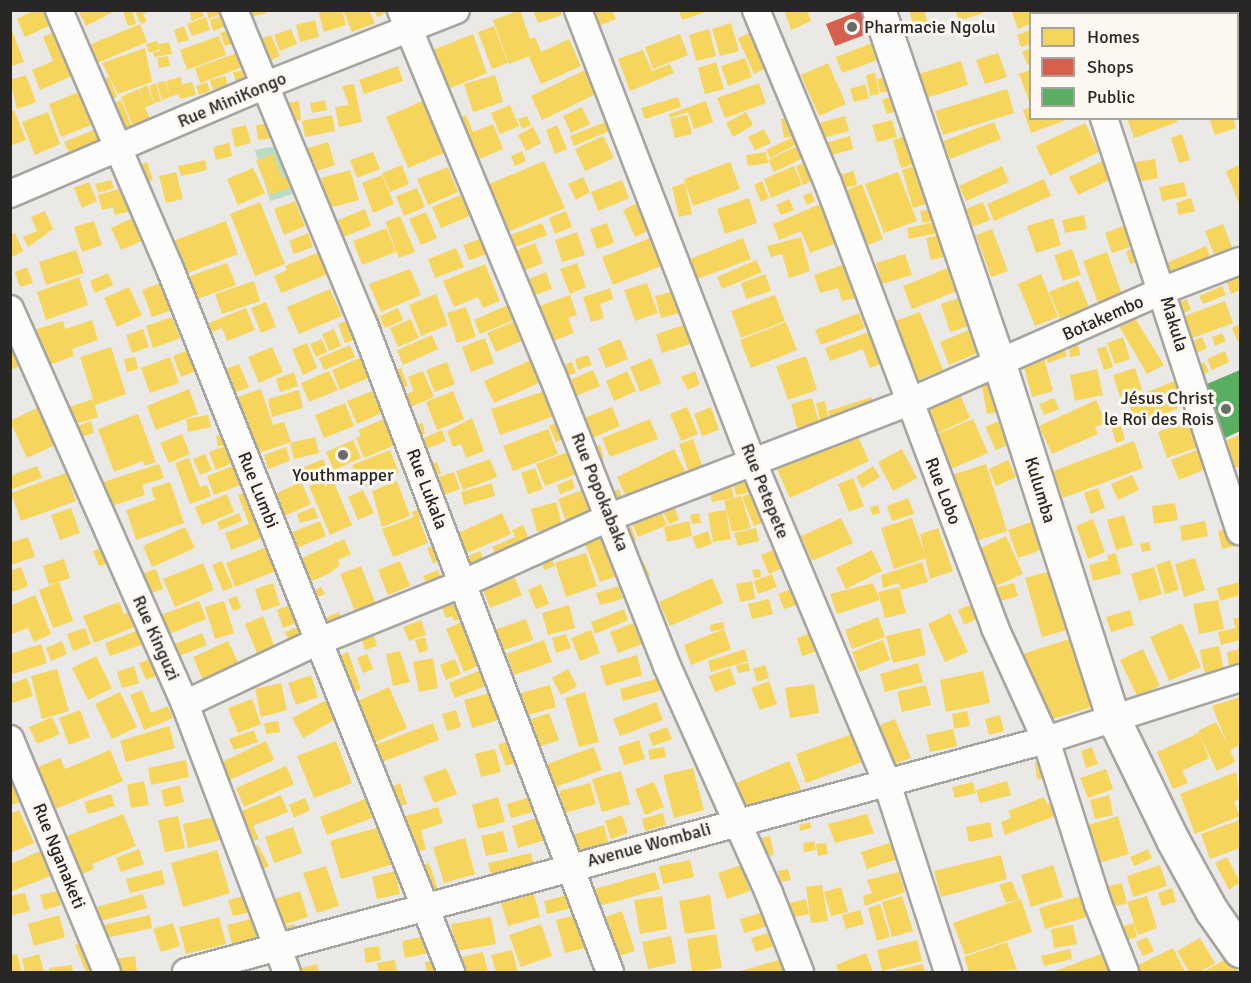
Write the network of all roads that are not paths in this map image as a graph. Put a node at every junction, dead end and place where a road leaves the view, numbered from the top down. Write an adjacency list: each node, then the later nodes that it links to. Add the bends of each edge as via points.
1 (59, 10): 10 (street, Rue Lumbi)
2 (234, 10): 8 (street, Rue Lukala)
3 (456, 10): 7 (street, Rue MiniKongo)
4 (578, 10): 17 (street, Rue Petepete)
5 (756, 10): 16 (street, Rue Lobo, via 828,183)
6 (879, 10): 15 (street, Kulumba)
7 (405, 20): 8 (street, Rue MiniKongo); 18 (street, Rue Popokabaka)
8 (266, 85): 10 (street, Rue MiniKongo); 20 (street, Rue Lukala)
9 (1105, 120): 13 (street, Makula)
10 (118, 149): 11 (street, Rue MiniKongo); 21 (street, Rue Lumbi)
11 (10, 194)
12 (1240, 261): 13 (street, Botakembo)
13 (1164, 290): 15 (street, Botakembo); 19 (street, Makula)
14 (10, 309): 23 (street, Rue Kinguzi)
15 (1000, 365): 16 (street, Botakembo); 24 (street, Kulumba)
16 (909, 402): 17 (street, Botakembo); 26 (street, Rue Lobo, via 995,628)
17 (752, 460): 18 (street, Botakembo); 27 (street, Rue Petepete)
18 (610, 517): 20 (street, Botakembo); 28 (street, Rue Popokabaka, via 667,666)
19 (1240, 531)
20 (464, 584): 21 (street, Botakembo); 29 (street, Rue Lukala)
21 (317, 642): 23 (street, Botakembo); 30 (street, Rue Lumbi)
22 (1240, 678): 24 (street, Avenue Wombali)
23 (185, 704): 31 (street, Rue Kinguzi)
24 (1113, 717): 26 (street, Avenue Wombali); 32 (street, Kulumba, via 1212,911)
25 (10, 739): 33 (street, Rue Nganaketi)
26 (1046, 740): 27 (street, Avenue Wombali); 40 (street, Rue Lobo, via 1098,904)
27 (887, 783): 28 (street, Avenue Wombali); 39 (street, Rue Petepete)
28 (737, 821): 29 (street, Avenue Wombali); 38 (street, Rue Popokabaka)
29 (573, 866): 30 (street, Avenue Wombali); 37 (street, Rue Lukala)
30 (427, 906): 31 (street, Avenue Wombali); 36 (street, Rue Lumbi)
31 (278, 946): 34 (street, Avenue Wombali); 35 (street, Rue Kinguzi)
32 (1240, 951)
33 (106, 972)
34 (186, 972)
35 (287, 972)
36 (451, 972)
37 (610, 972)
38 (800, 972)
39 (948, 972)
40 (1125, 972)

